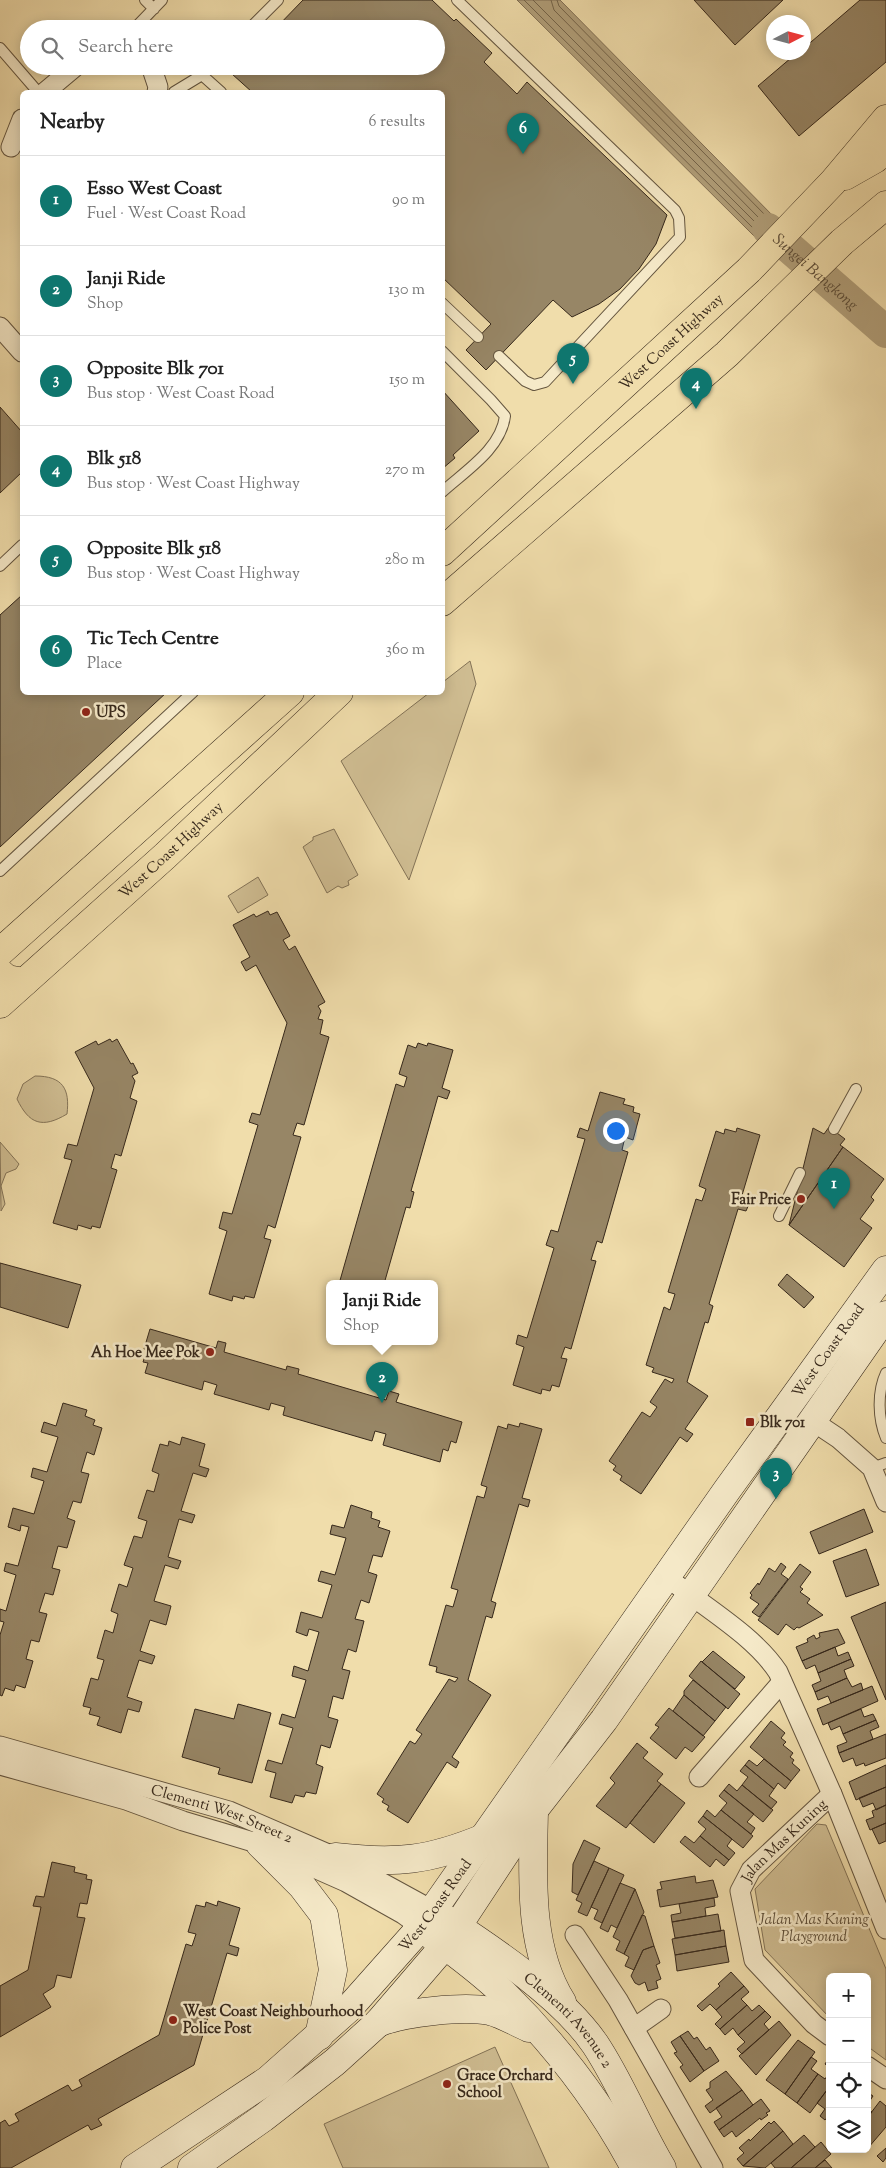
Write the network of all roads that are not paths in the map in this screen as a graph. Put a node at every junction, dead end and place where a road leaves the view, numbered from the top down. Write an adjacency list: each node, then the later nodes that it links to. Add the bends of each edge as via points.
1 (145, 0): 5 (lane)
2 (162, 0): 5 (lane)
3 (278, 0): 7 (lane)
4 (458, 0): 32 (lane, via 675,210 680,227 680,237 545,382 534,385 526,381)
5 (154, 9): 6 (lane)
6 (143, 20)
7 (258, 20)
8 (1, 52): 9 (lane)
9 (20, 73)
10 (22, 75): 14 (lane)
11 (65, 75): 15 (street)
12 (153, 75): 16 (street)
13 (202, 75): 17 (lane); 18 (lane)
14 (36, 90)
15 (47, 90)
16 (157, 90)
17 (177, 90)
18 (219, 90)
19 (886, 119): 23 (highway, West Coast Highway)
20 (20, 124): 21 (street)
21 (11, 149)
22 (886, 149): 23 (highway, via 876,159)
23 (833, 182): 35 (highway, West Coast Highway, via 749,270)
24 (886, 189): 26 (highway, via 869,205)
25 (886, 204): 26 (highway)
26 (848, 237): 37 (highway, via 720,360)
27 (445, 306): 29 (lane)
28 (0, 327): 30 (street)
29 (478, 337)
30 (20, 350)
31 (445, 354): 33 (lane, via 505,416 503,431 491,447)
32 (499, 356)
33 (445, 489)
34 (20, 547): 36 (lane)
35 (445, 549)
36 (0, 566)
37 (445, 599)
38 (190, 695): 41 (lane)
39 (285, 695): 42 (highway)
40 (336, 695): 43 (highway, West Coast Highway, via 172,849)
41 (0, 871)
42 (0, 952)
43 (12, 977): 44 (highway, West Coast Highway)
44 (0, 1004)
45 (856, 1089): 46 (lane)
46 (834, 1129)
47 (800, 1173): 48 (lane)
48 (779, 1216)
49 (886, 1270): 50 (main road, West Coast Road)
50 (879, 1307): 52 (main road, West Coast Road); 56 (main road, West Coast Road)
51 (886, 1373): 53 (lane, via 879,1390)
52 (811, 1420): 54 (street); 57 (main road, West Coast Road)
53 (886, 1438)
54 (879, 1465): 55 (street)
55 (886, 1502)
56 (667, 1576): 57 (street); 64 (main road, West Coast Road)
57 (690, 1596): 58 (street, Jalan Mas Kuning, via 764,1654); 63 (main road, West Coast Road, via 604,1720)
58 (782, 1682): 61 (street); 62 (street, Jalan Mas Kuning)
59 (0, 1746): 66 (street, Clementi West Street 2, via 214,1806)
60 (0, 1765): 65 (street, Clementi West Street 2, via 126,1800)
61 (699, 1777)
62 (832, 1794): 68 (street, Jalan Mas Kuning); 76 (street, Jalan Mas Kuning, via 751,1870 740,1892 754,1960)
63 (534, 1810): 70 (main road, West Coast Road); 72 (main road, via 535,1914 547,1971)
64 (486, 1837): 66 (main road, via 427,1858 397,1861); 67 (main road, West Coast Road)
65 (260, 1844): 67 (street, Clementi West Street 2, via 346,1882 403,1914); 77 (main road, via 302,1886 324,1916 332,1970)
66 (335, 1857): 67 (street, Clementi West Street 2)
67 (426, 1919): 70 (main road, Clementi Avenue 2); 77 (main road, West Coast Road, via 349,2008)
68 (886, 1929)
69 (575, 1935): 74 (street)
70 (452, 1936): 72 (main road, Clementi Avenue 2, via 519,1971); 73 (main road, West Coast Road); 75 (main road, Clementi Avenue 2)
71 (661, 2009): 74 (street)
72 (566, 2010): 83 (main road, Clementi Avenue 2, via 594,2043)
73 (378, 2023): 75 (main road, via 399,2016 472,2009 491,2012); 80 (main road, West Coast Road, via 335,2062)
74 (634, 2028): 84 (street)
75 (538, 2032): 82 (main road, Clementi Avenue 2, via 569,2066)
76 (826, 2033)
77 (319, 2036): 81 (main road, West Coast Road, via 268,2080)
78 (871, 2069): 79 (street)
79 (886, 2079)
80 (207, 2162)
81 (135, 2168)
82 (635, 2168)
83 (662, 2168)
84 (713, 2168)

